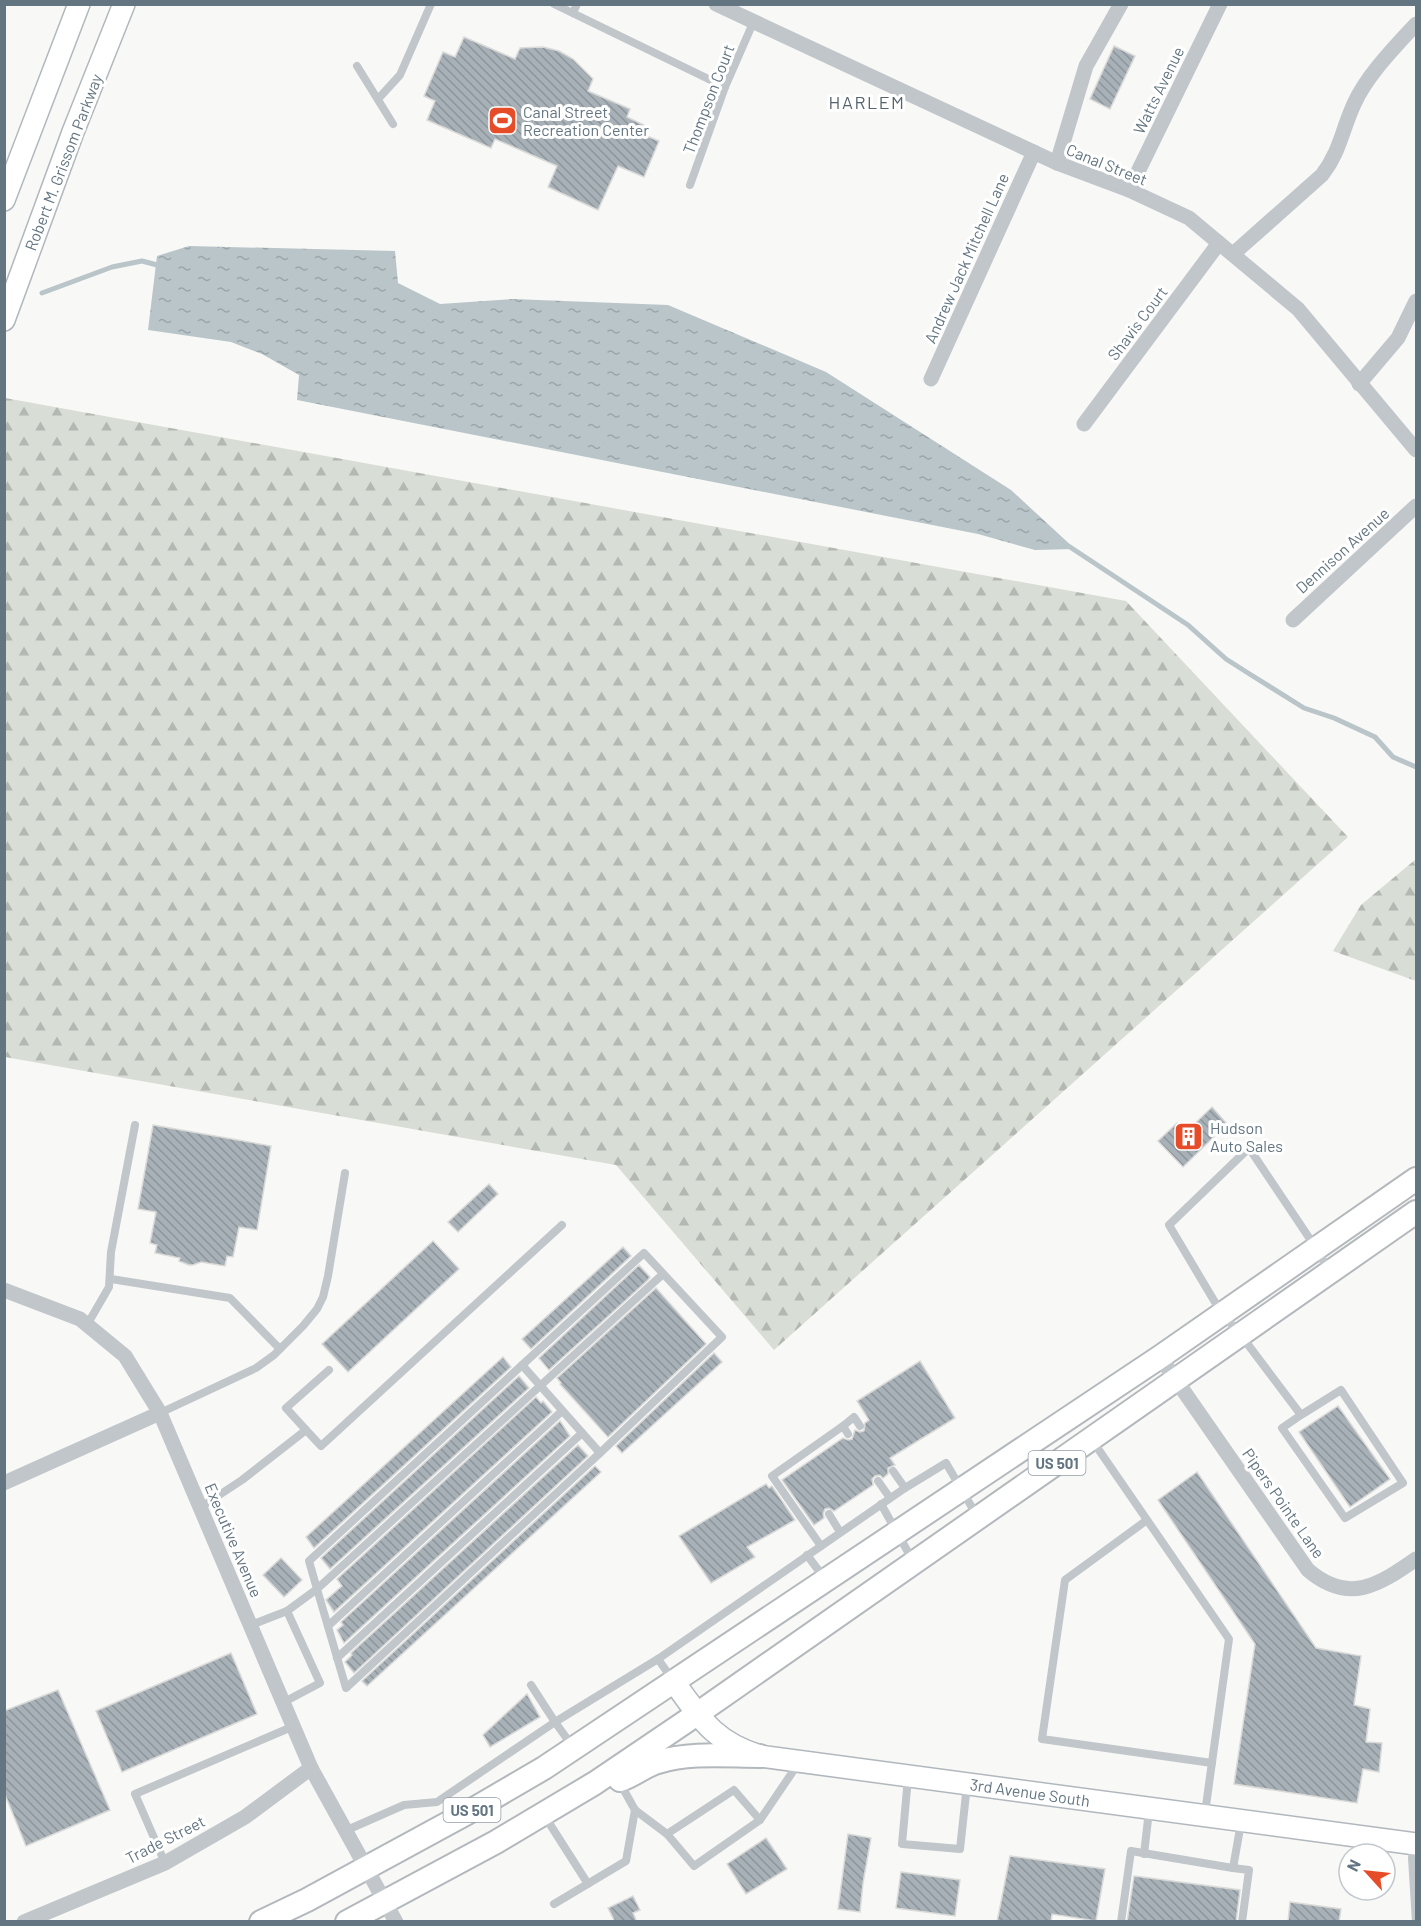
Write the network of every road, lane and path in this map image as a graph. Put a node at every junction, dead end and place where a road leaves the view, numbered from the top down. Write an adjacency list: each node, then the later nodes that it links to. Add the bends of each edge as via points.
1 (80, 4): 20 (main road)
2 (124, 4): 24 (main road, Robert M. Grissom Parkway)
3 (431, 4): 14 (lane, via 400,75)
4 (554, 4): 9 (lane)
5 (577, 4): 9 (lane)
6 (1121, 4): 17 (street, via 1086,66)
7 (1220, 4): 19 (street, Watts Avenue)
8 (719, 5): 10 (street, Canal Street)
9 (573, 13): 13 (lane)
10 (753, 23): 13 (lane, Thompson Court); 16 (street, Canal Street)
11 (1416, 24): 22 (street, via 1379,65 1354,102 1333,160 1322,175)
12 (357, 66): 14 (lane)
13 (725, 87): 18 (lane, Thompson Court)
14 (378, 99): 15 (lane)
15 (393, 124)
16 (1034, 152): 17 (street, Canal Street); 25 (street, Andrew Jack Mitchell Lane)
17 (1057, 163): 19 (street, Canal Street)
18 (690, 185)
19 (1129, 190): 21 (street, Canal Street, via 1189,218)
20 (4, 200)
21 (1219, 243): 22 (street, Canal Street); 27 (street, Shavis Court)
22 (1233, 254): 26 (street, Canal Street, via 1298,309)
23 (1416, 301): 26 (street, via 1398,339)
24 (4, 320)
25 (931, 379)
26 (1359, 384): 28 (street, Canal Street)
27 (1084, 424)
28 (1416, 450)
29 (1416, 506): 30 (street, Dennison Avenue)
30 (1293, 620)
31 (135, 1125): 39 (lane, via 111,1252)
32 (345, 1173): 44 (lane, via 323,1297 303,1326)
33 (1416, 1179): 36 (main road, US 501)
34 (1416, 1212): 37 (main road, US 501)
35 (562, 1225): 55 (lane, via 321,1446)
36 (1316, 1248): 37 (lane); 41 (main road, US 501); 41 (lane, via 1249,1148 1169,1225)
37 (1330, 1273): 43 (main road, US 501)
38 (663, 1274): 46 (lane, via 644,1253); 49 (lane); 59 (lane, via 723,1337)
39 (111, 1279): 42 (lane); 44 (lane, via 230,1298)
40 (4, 1290): 42 (street, Executive Avenue)
41 (1222, 1314): 43 (lane); 45 (main road, US 501)
42 (87, 1325): 51 (street, Executive Avenue, via 125,1356)
43 (1240, 1335): 48 (main road, US 501); 52 (lane)
44 (280, 1349): 51 (lane, via 256,1368)
45 (1160, 1357): 48 (street, Pipers Pointe Lane); 66 (main road, US 501)
46 (522, 1365): 49 (lane); 80 (lane, via 309,1561)
47 (329, 1370): 55 (lane, via 286,1408)
48 (1176, 1380): 58 (main road, US 501); 77 (street, Pipers Pointe Lane, via 1308,1570 1320,1580 1352,1590 1369,1587)
49 (540, 1386): 50 (lane); 80 (lane)
50 (562, 1411): 56 (lane); 83 (lane)
51 (160, 1413): 64 (street); 69 (street, Executive Avenue)
52 (1301, 1415): 52 (lane, via 1341,1390 1403,1483 1345,1518 1282,1428)
53 (843, 1426): 54 (lane, via 854,1417); 57 (lane); 60 (lane)
54 (860, 1426)
55 (306, 1430): 69 (lane)
56 (582, 1433): 59 (lane); 84 (lane)
57 (848, 1434)
58 (1091, 1439): 71 (main road, US 501); 72 (lane)
59 (600, 1453): 84 (lane, via 345,1688)
60 (795, 1459): 61 (lane); 75 (lane, via 772,1476)
61 (800, 1467)
62 (893, 1471): 65 (lane)
63 (878, 1481): 67 (lane)
64 (4, 1483)
65 (905, 1488): 66 (lane, via 946,1463); 67 (lane)
66 (963, 1489): 71 (lane); 74 (main road, US 501)
67 (890, 1498): 68 (lane)
68 (881, 1504): 73 (lane); 74 (lane)
69 (201, 1507): 82 (street, Executive Avenue)
70 (829, 1514): 73 (lane)
71 (978, 1517): 78 (main road, US 501)
72 (1147, 1520): 95 (lane, via 1228,1639); 95 (lane, via 1065,1580 1042,1738)
73 (840, 1532): 75 (lane)
74 (896, 1533): 78 (lane); 79 (main road, US 501)
75 (821, 1546): 76 (lane)
76 (807, 1556): 79 (lane); 85 (lane)
77 (1416, 1559)
78 (914, 1562): 89 (main road, US 501)
79 (826, 1580): 86 (main road, US 501)
80 (317, 1589): 81 (lane); 83 (lane)
81 (287, 1611): 82 (lane); 88 (lane, via 320,1683)
82 (251, 1625): 88 (street, Executive Avenue)
83 (328, 1626): 84 (lane)
84 (337, 1658)
85 (658, 1659): 86 (lane); 90 (lane)
86 (675, 1682): 89 (main road, 3rd Avenue South); 92 (main road, US 501)
87 (531, 1685): 90 (lane)
88 (284, 1702): 91 (street, Executive Avenue)
89 (697, 1714): 93 (main road, 3rd Avenue South, via 714,1734 739,1750); 99 (main road, US 501)
90 (555, 1722): 92 (lane); 107 (lane, via 437,1802 404,1805)
91 (294, 1726): 96 (street, Executive Avenue); 111 (lane, via 135,1794)
92 (574, 1748): 112 (main road, US 501, via 467,1813)
93 (760, 1756): 94 (main road, 3rd Avenue South); 98 (main road, via 671,1759 655,1762)
94 (801, 1760): 97 (main road, 3rd Avenue South); 105 (lane)
95 (1212, 1763): 104 (lane)
96 (311, 1768): 107 (street, Executive Avenue); 111 (street, Trade Street, via 245,1817)
97 (909, 1775): 100 (main road, 3rd Avenue South); 100 (lane, via 902,1844 960,1849)
98 (618, 1780): 99 (main road); 102 (lane)
99 (595, 1783): 103 (main road, US 501)
100 (967, 1783): 101 (main road, 3rd Avenue South)
101 (1149, 1809): 104 (main road, 3rd Avenue South); 110 (lane)
102 (635, 1810): 108 (lane); 114 (lane, via 626,1861)
103 (544, 1813): 114 (lane); 115 (main road, US 501)
104 (1205, 1816): 106 (main road, 3rd Avenue South)
105 (760, 1820): 108 (lane, via 734,1790); 108 (lane, via 694,1866)
106 (1241, 1822): 109 (main road, 3rd Avenue South); 113 (lane)
107 (347, 1830): 112 (street, Executive Avenue)
108 (667, 1834)
109 (1415, 1844): 117 (lane, via 1412,1858)
110 (1144, 1854): 113 (lane); 122 (lane, via 1131,1851)
111 (165, 1863): 118 (street, Trade Street)
112 (367, 1866): 115 (street, Executive Avenue); 119 (main road, US 501)
113 (1233, 1868): 123 (lane, via 1249,1870)
114 (588, 1884): 116 (lane)
115 (385, 1901): 120 (main road, US 501); 121 (street, Executive Avenue)
116 (554, 1904)
117 (1416, 1906): 124 (lane)
118 (24, 1922)
119 (261, 1922)
120 (347, 1922)
121 (396, 1922)
122 (1121, 1922)
123 (1242, 1922)
124 (1416, 1922)

